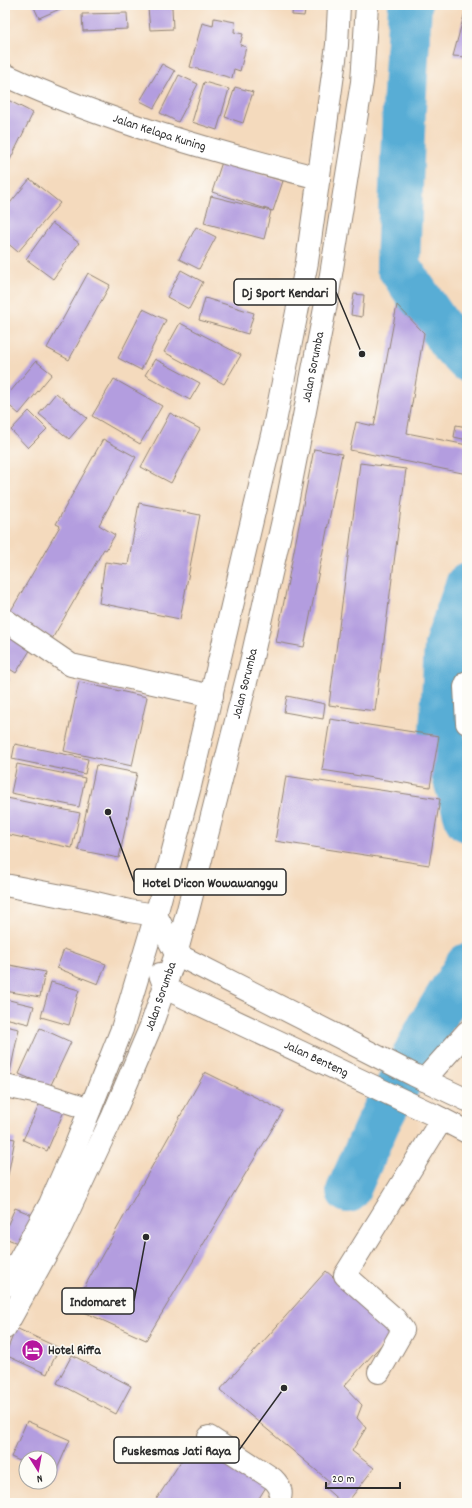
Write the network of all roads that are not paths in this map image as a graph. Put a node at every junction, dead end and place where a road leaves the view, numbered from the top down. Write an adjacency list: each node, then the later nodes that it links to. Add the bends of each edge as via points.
1 (339, 5): 4 (street, Jalan Sorumba, via 337,45)
2 (366, 5): 13 (street, Jalan Sorumba, via 362,82 328,293 289,490 251,662)
3 (5, 75): 4 (street, Jalan Kelapa Kuning, via 122,122)
4 (319, 178): 7 (street, Jalan Sorumba, via 307,262 278,408)
5 (5, 620): 7 (street, via 71,665)
6 (467, 682): 8 (street)
7 (212, 696): 11 (street, Jalan Sorumba)
8 (467, 723)
9 (5, 885): 10 (street)
10 (129, 911): 11 (street); 12 (street)
11 (156, 915): 12 (street, Jalan Sorumba); 13 (street)
12 (148, 938): 14 (street); 19 (street, Jalan Sorumba, via 122,1029)
13 (176, 954): 14 (street, Jalan Sorumba); 16 (street)
14 (165, 988): 20 (street, Jalan Benteng); 23 (street, Jalan Sorumba, via 112,1118 59,1230)
15 (467, 1032): 16 (street)
16 (419, 1077): 18 (street)
17 (5, 1086): 19 (street, via 43,1094)
18 (467, 1100)
19 (90, 1109): 22 (street, Jalan Sorumba, via 50,1204)
20 (442, 1119): 21 (street, Jalan Benteng); 24 (street, via 345,1275 395,1319 403,1330)
21 (467, 1132)
22 (5, 1286)
23 (5, 1328)
24 (378, 1372)
25 (209, 1437): 26 (street, via 273,1479 281,1490)
26 (278, 1503)

